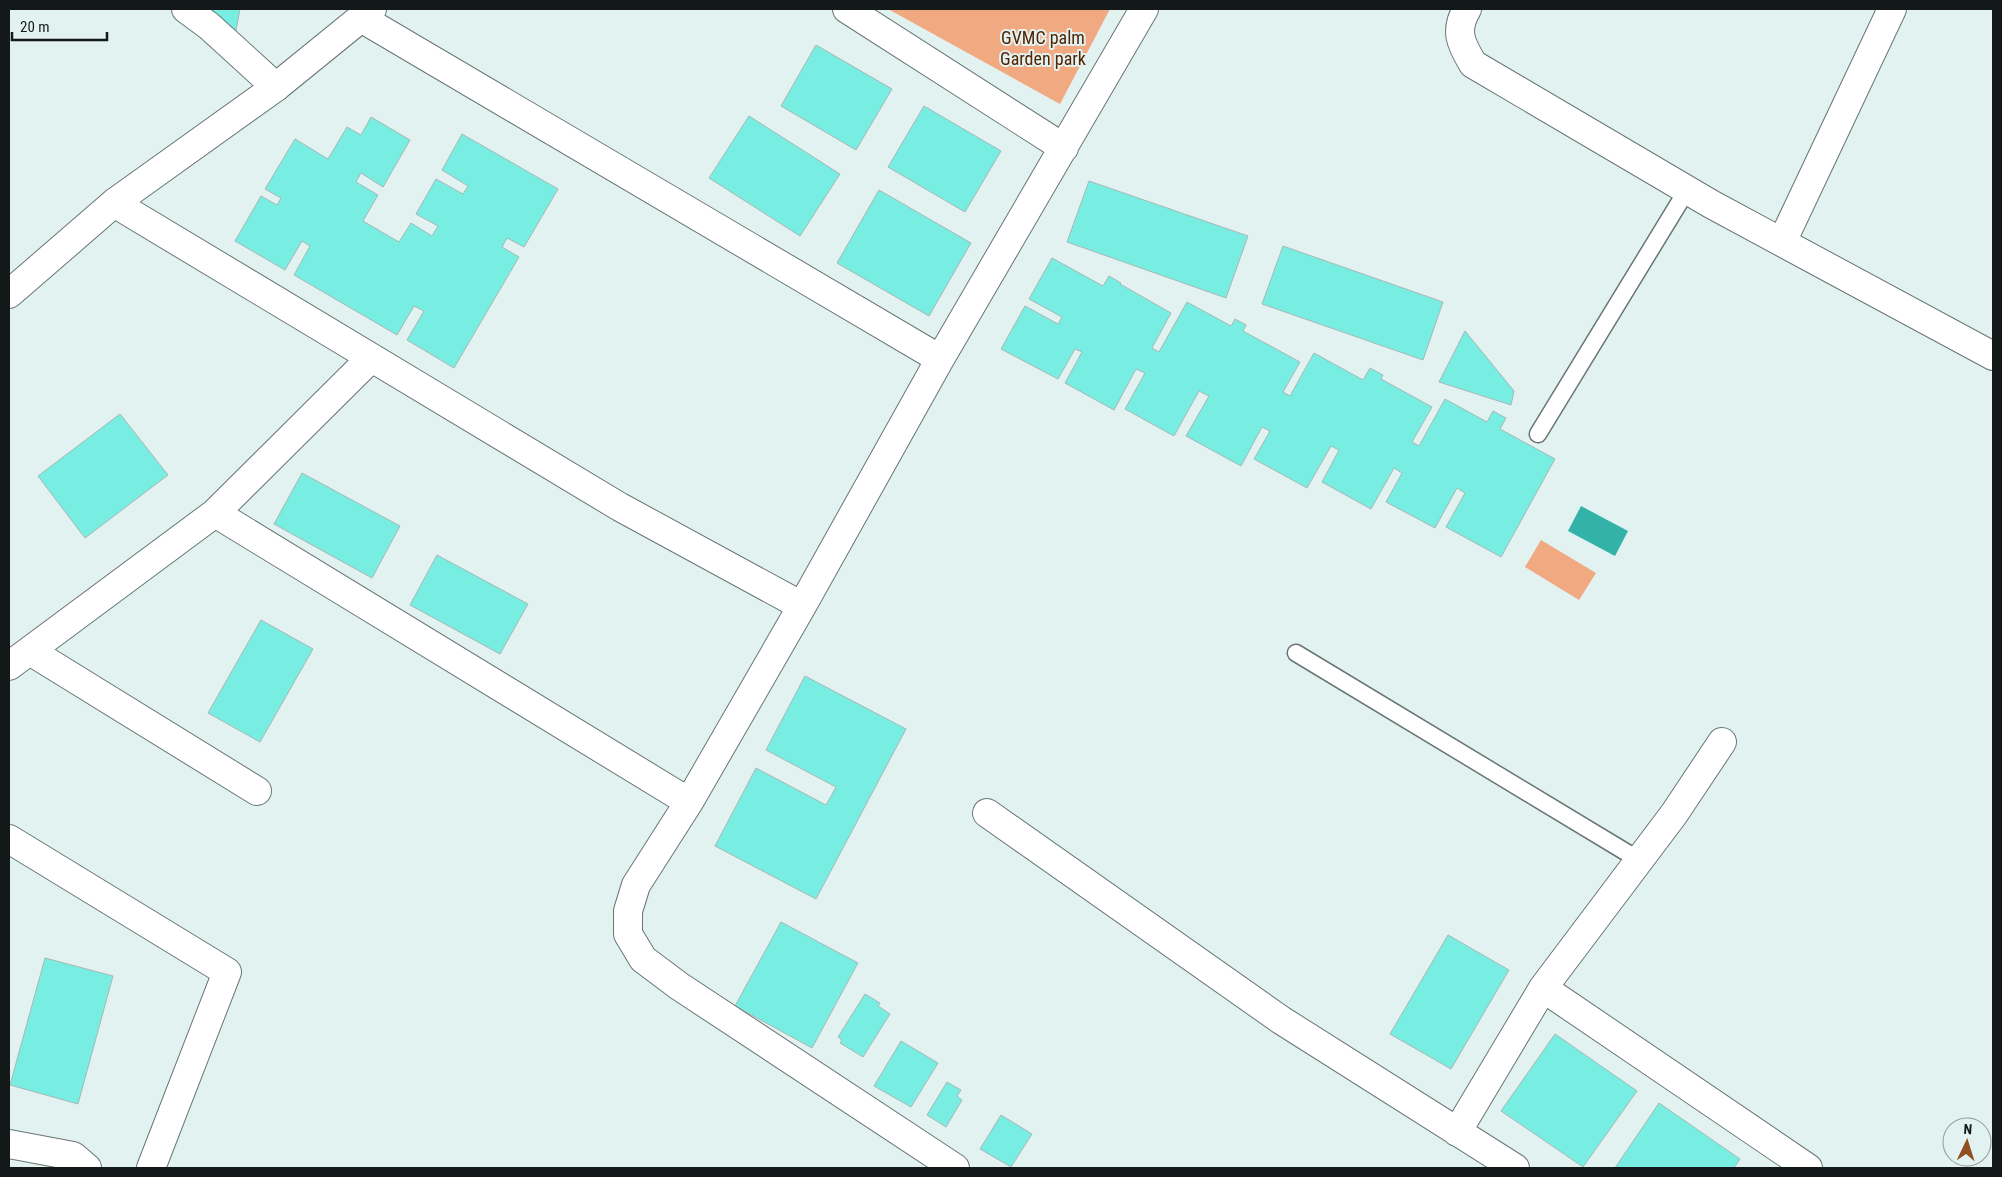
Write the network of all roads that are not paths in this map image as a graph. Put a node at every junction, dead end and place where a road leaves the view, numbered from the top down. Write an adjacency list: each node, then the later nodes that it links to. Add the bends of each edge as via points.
1 (186, 9): 7 (street)
2 (847, 9): 8 (street)
3 (1144, 9): 8 (street)
4 (1467, 9): 9 (street, via 1462,18 1460,43 1473,64)
5 (1892, 9): 11 (street)
6 (367, 14): 7 (street); 15 (street)
7 (276, 87): 10 (street)
8 (1064, 148): 15 (street)
9 (1687, 190): 11 (street); 16 (lane)
10 (114, 203): 12 (street); 14 (street)
11 (1782, 242): 13 (street)
12 (9, 294)
13 (1993, 356)
14 (371, 358): 17 (street); 18 (street, via 620,506)
15 (940, 359): 18 (street)
16 (1538, 434)
17 (216, 514): 20 (street); 23 (street)
18 (802, 606): 23 (street)
19 (1296, 653): 26 (lane)
20 (19, 658): 22 (street)
21 (1722, 742): 26 (street)
22 (257, 791)
23 (689, 802): 32 (street, via 636,885 628,911 628,934 643,959)
24 (986, 813): 28 (street, via 1281,1020)
25 (9, 839): 31 (street, via 227,972)
26 (1639, 860): 27 (street)
27 (1543, 988): 28 (street); 34 (street)
28 (1458, 1132): 33 (street)
29 (9, 1144): 30 (street, via 73,1156)
30 (87, 1168)
31 (151, 1168)
32 (956, 1168)
33 (1515, 1168)
34 (1808, 1168)

